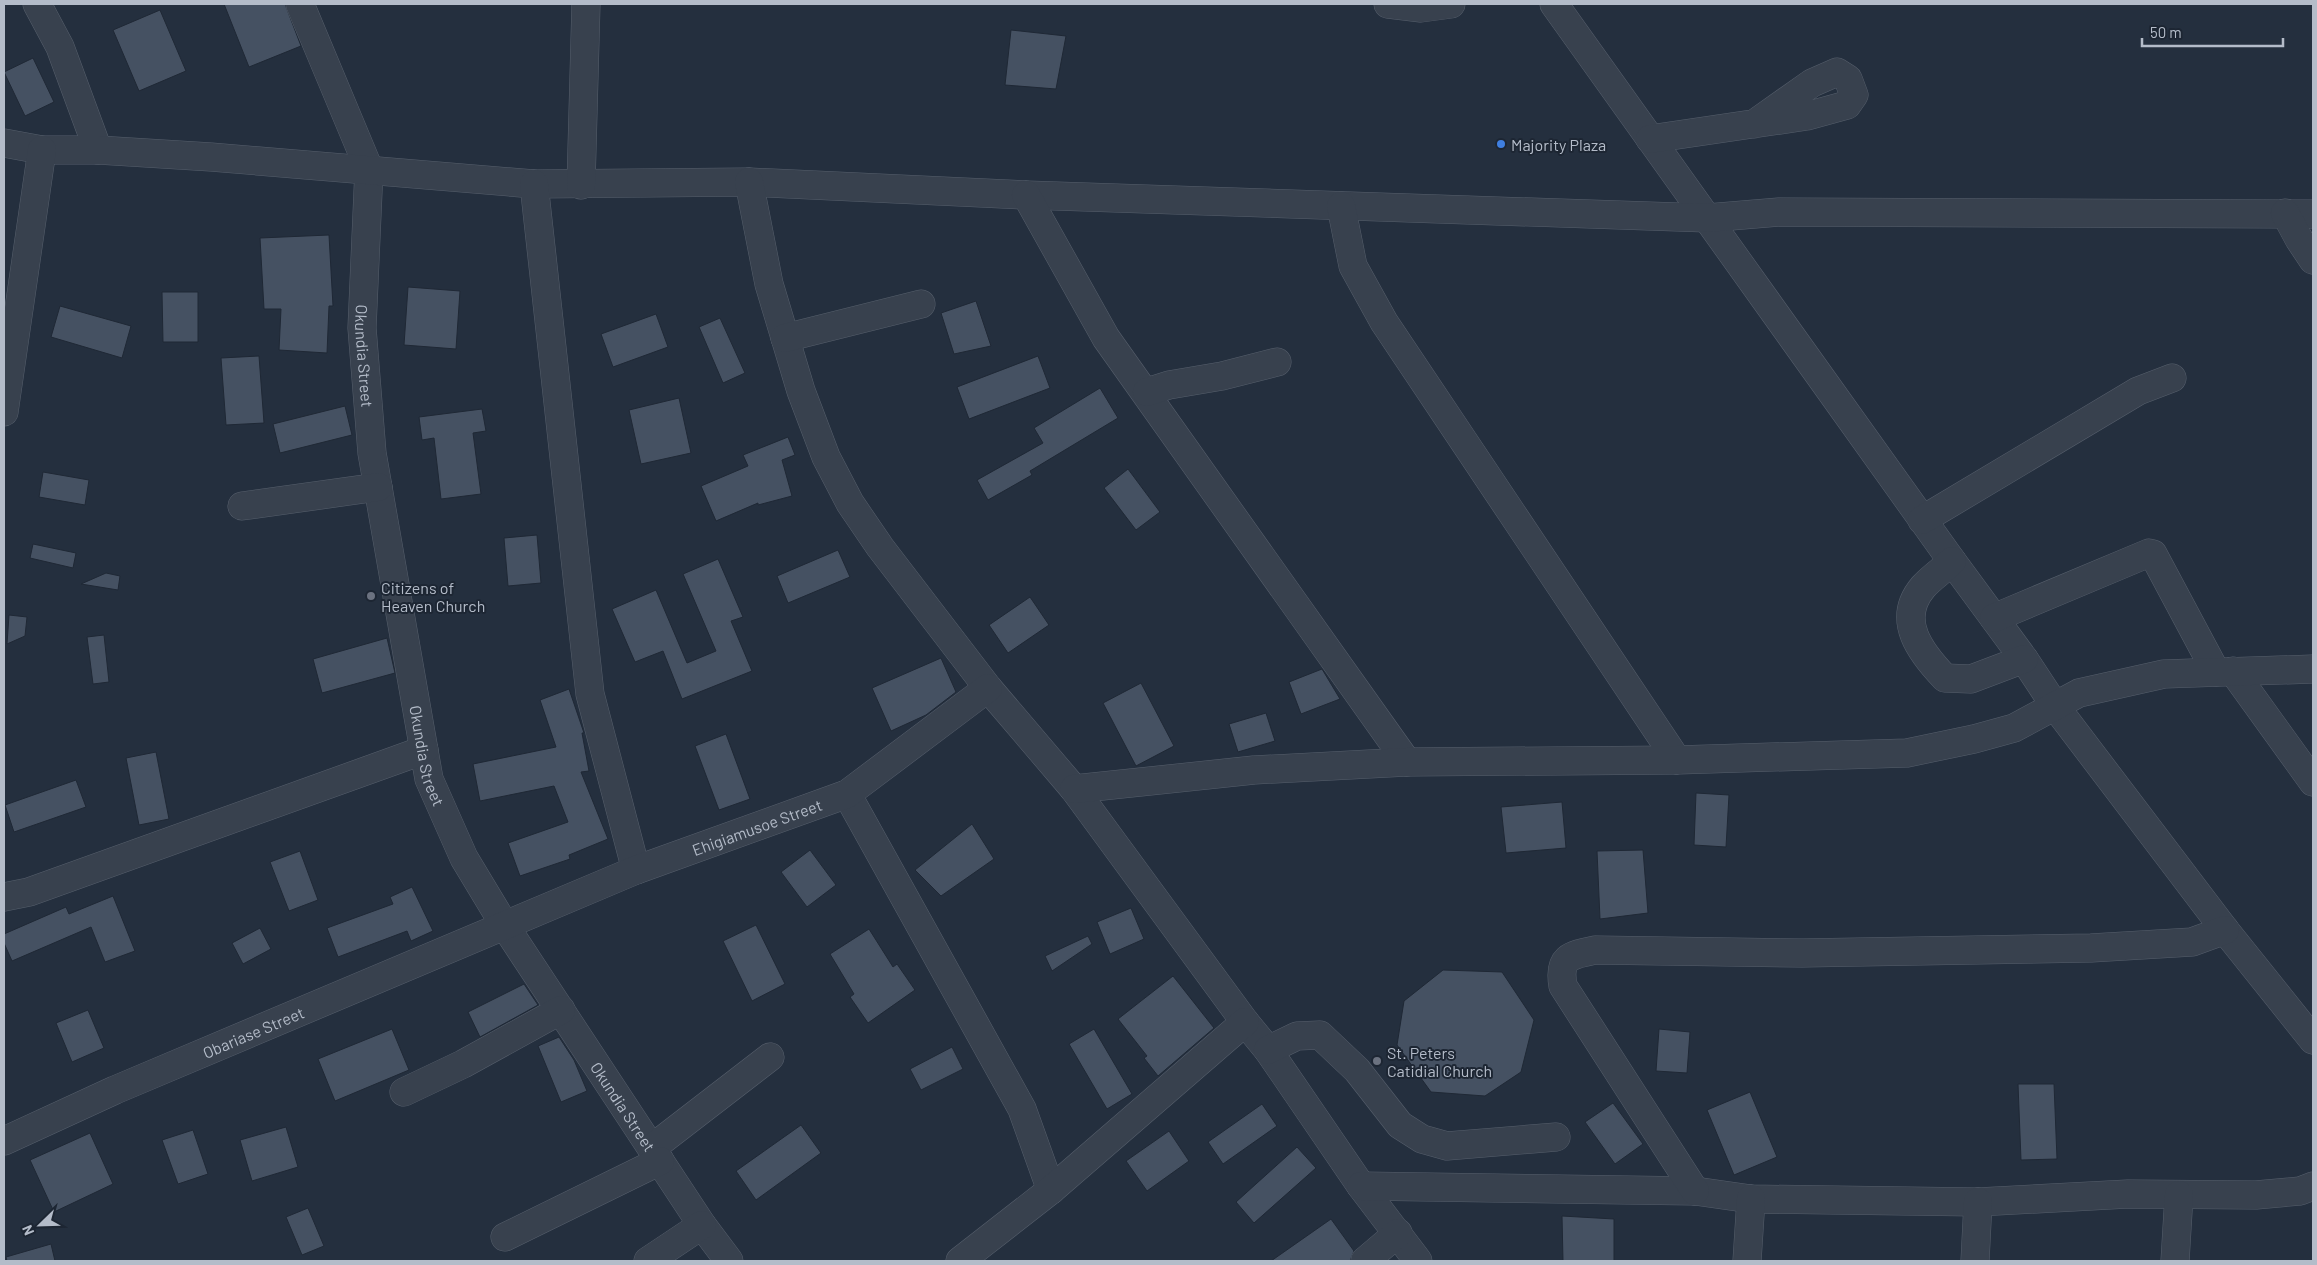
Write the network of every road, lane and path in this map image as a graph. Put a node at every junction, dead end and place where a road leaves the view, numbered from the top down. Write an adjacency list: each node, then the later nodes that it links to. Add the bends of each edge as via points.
1 (36, 4): 11 (street, via 60,47)
2 (300, 4): 12 (street)
3 (586, 4): 15 (street)
4 (1388, 4): 5 (street, via 1421,8)
5 (1451, 4)
6 (1554, 4): 8 (street)
7 (1754, 124): 8 (street)
8 (1650, 139): 20 (street)
9 (4, 143): 10 (street)
10 (42, 150): 11 (street); 27 (street)
11 (98, 150): 12 (street)
12 (370, 169): 14 (street); 28 (street, Okundia Street, via 362,328 372,453)
13 (750, 182): 15 (street); 16 (street); 23 (street, via 769,284)
14 (534, 184): 15 (street); 44 (street, via 590,694)
15 (581, 185)
16 (1026, 195): 17 (street); 26 (street, via 1106,338)
17 (1342, 206): 20 (street); 39 (street, via 1353,266 1384,322)
18 (2285, 213): 19 (street); 20 (street, via 1779,212); 21 (street)
19 (2313, 214)
20 (1708, 218): 30 (street)
21 (2313, 260)
22 (921, 304): 23 (street)
23 (785, 338): 36 (street, via 823,449 850,503)
24 (1276, 362): 26 (street)
25 (2172, 378): 30 (street, via 2138,391)
26 (1147, 392): 40 (street)
27 (4, 412)
28 (378, 487): 29 (street); 38 (street, Okundia Street)
29 (242, 506)
30 (1922, 520): 31 (street)
31 (1952, 562): 32 (street); 33 (street, via 1923,588 1910,609 1912,630 1928,660 1945,678 1972,679)
32 (1994, 618): 33 (street); 35 (street, via 2149,553 2153,554)
33 (2024, 659): 37 (street)
34 (2313, 669): 35 (street)
35 (2225, 671): 37 (street, via 2164,674 2079,693); 41 (street)
36 (988, 688): 42 (street); 43 (street, Ehigiamusoe Street)
37 (2055, 706): 39 (street, via 2014,728 1907,753); 47 (street)
38 (424, 750): 45 (street, via 29,892); 46 (street, Okundia Street, via 429,779 464,858)
39 (1677, 760): 40 (street)
40 (1407, 762): 42 (street, via 1254,770)
41 (2313, 782)
42 (1074, 789): 50 (street)
43 (847, 794): 44 (street, Ehigiamusoe Street); 60 (street, via 1022,1109)
44 (636, 870): 46 (street, Ehigiamusoe Street)
45 (4, 897)
46 (505, 926): 49 (street, Okundia Street); 56 (street, Obariase Street, via 124,1086)
47 (2225, 930): 48 (street); 61 (street, via 2192,942 2091,948 1802,953 1595,950 1572,954 1563,964 1563,986)
48 (2301, 1008): 51 (street)
49 (561, 1010): 54 (street); 57 (street, Okundia Street)
50 (1245, 1022): 52 (street); 60 (street)
51 (2313, 1040)
52 (1268, 1050): 55 (street, via 1297,1036 1320,1035 1357,1070 1400,1125 1422,1139 1447,1146); 58 (street)
53 (770, 1058): 57 (street)
54 (404, 1092)
55 (1556, 1137)
56 (4, 1141)
57 (656, 1154): 65 (street, Okundia Street); 67 (street)
58 (1361, 1186): 61 (street); 66 (street)
59 (2313, 1186): 62 (street, via 2300,1191 2256,1196)
60 (1051, 1190): 70 (street)
61 (1695, 1191): 63 (street)
62 (2179, 1195): 64 (street, via 2128,1194); 75 (street)
63 (1751, 1199): 64 (street); 73 (street)
64 (1978, 1202): 74 (street)
65 (702, 1225): 68 (street); 69 (street, Okundia Street)
66 (1398, 1233): 71 (street); 72 (street)
67 (506, 1237)
68 (648, 1261)
69 (729, 1261)
70 (960, 1261)
71 (1365, 1261)
72 (1418, 1261)
73 (1747, 1261)
74 (1975, 1261)
75 (2175, 1261)

